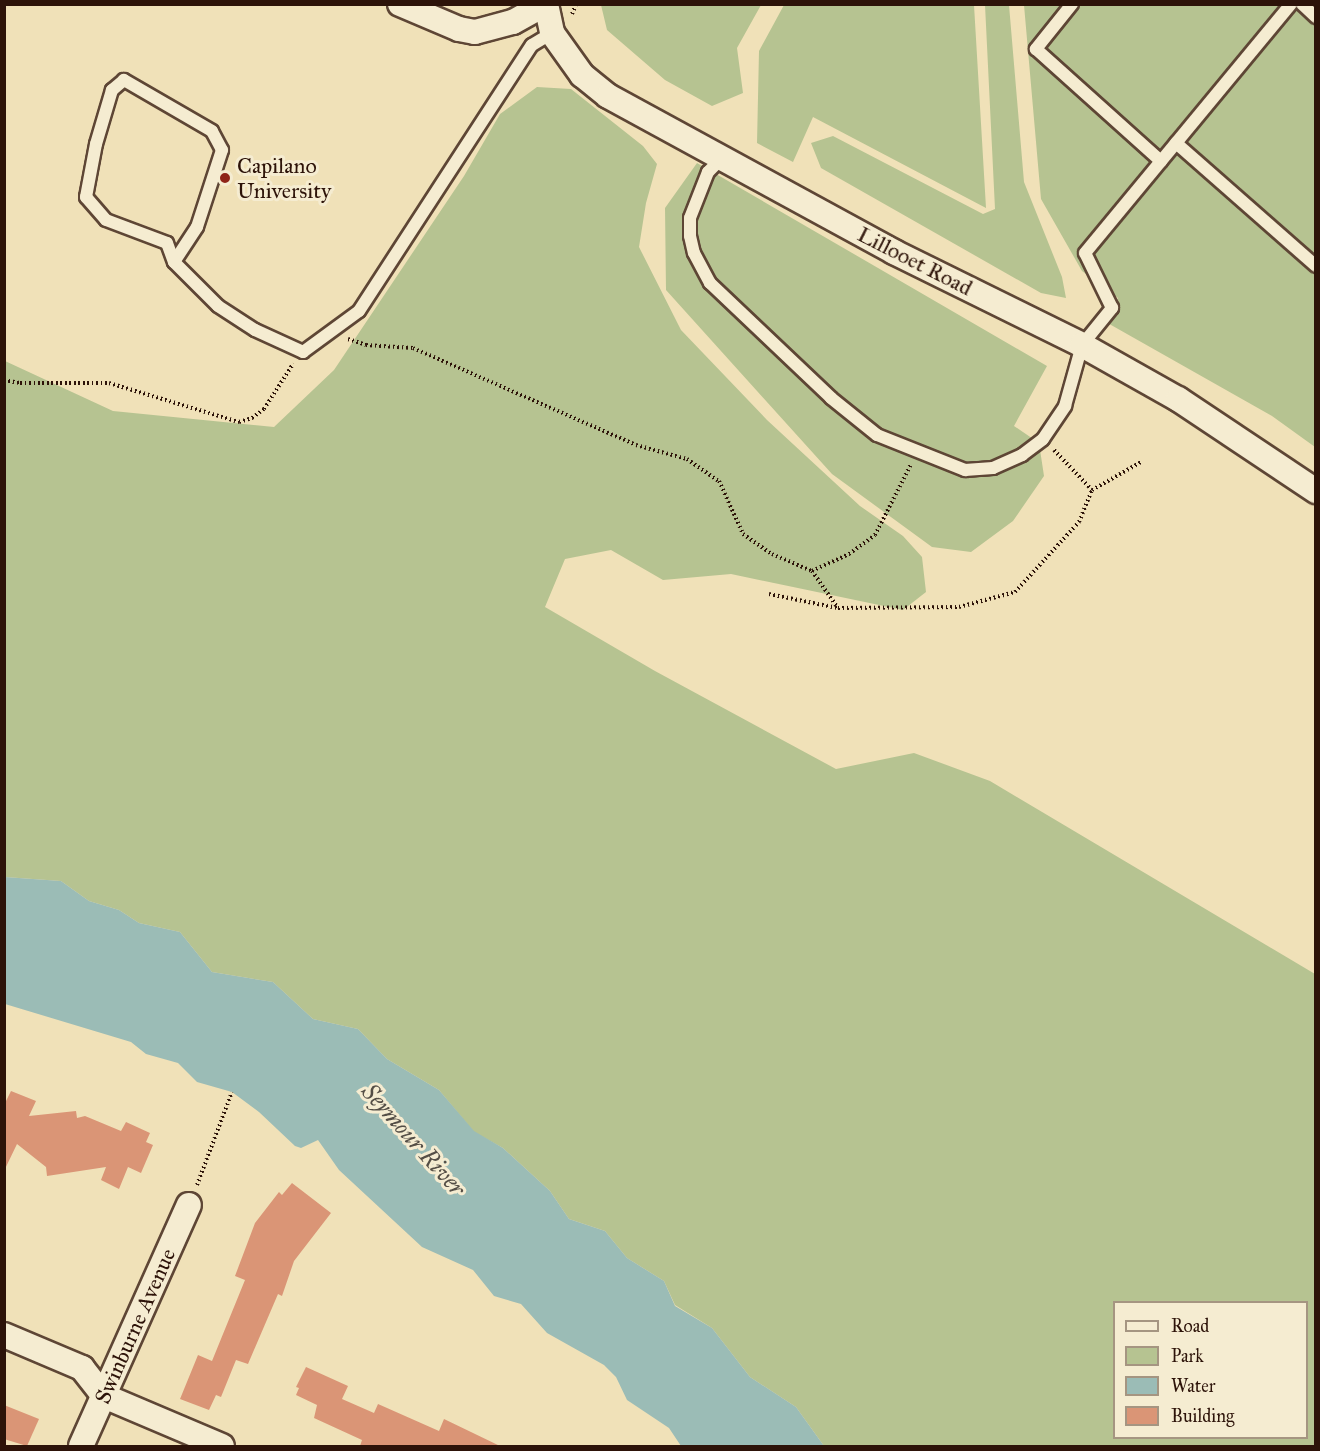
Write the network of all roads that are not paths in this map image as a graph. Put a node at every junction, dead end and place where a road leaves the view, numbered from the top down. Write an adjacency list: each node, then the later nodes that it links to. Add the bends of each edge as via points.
1 (400, 4): 2 (street, via 475,32 513,22)
2 (546, 4): 7 (street, Lillooet Road)
3 (1072, 4): 10 (lane, via 1036,49)
4 (1291, 4): 8 (lane)
5 (1302, 4): 6 (lane)
6 (1316, 17)
7 (552, 33): 9 (street, Lillooet Road, via 582,75 608,96); 11 (lane, via 532,45 359,311 303,352 255,330 218,306)
8 (1176, 143): 10 (lane); 12 (lane)
9 (722, 158): 13 (street, Lillooet Road, via 894,252); 13 (lane, via 708,172 690,218 690,237 701,269 710,283 831,398 877,435 965,470 993,468 1022,455 1043,439 1065,406)
10 (1161, 161): 13 (lane, via 1085,253 1112,308)
11 (174, 262): 11 (lane, via 166,243 106,220 86,196 112,90 124,80 212,131 222,150 197,227)
12 (1316, 266)
13 (1082, 345): 14 (street, Lillooet Road, via 1178,399)
14 (1316, 491)
15 (189, 1205): 17 (street, Swinburne Avenue)
16 (4, 1335): 17 (street, via 82,1368)
17 (104, 1396): 18 (street, Swinburne Avenue); 19 (street)
18 (81, 1446)
19 (222, 1446)

